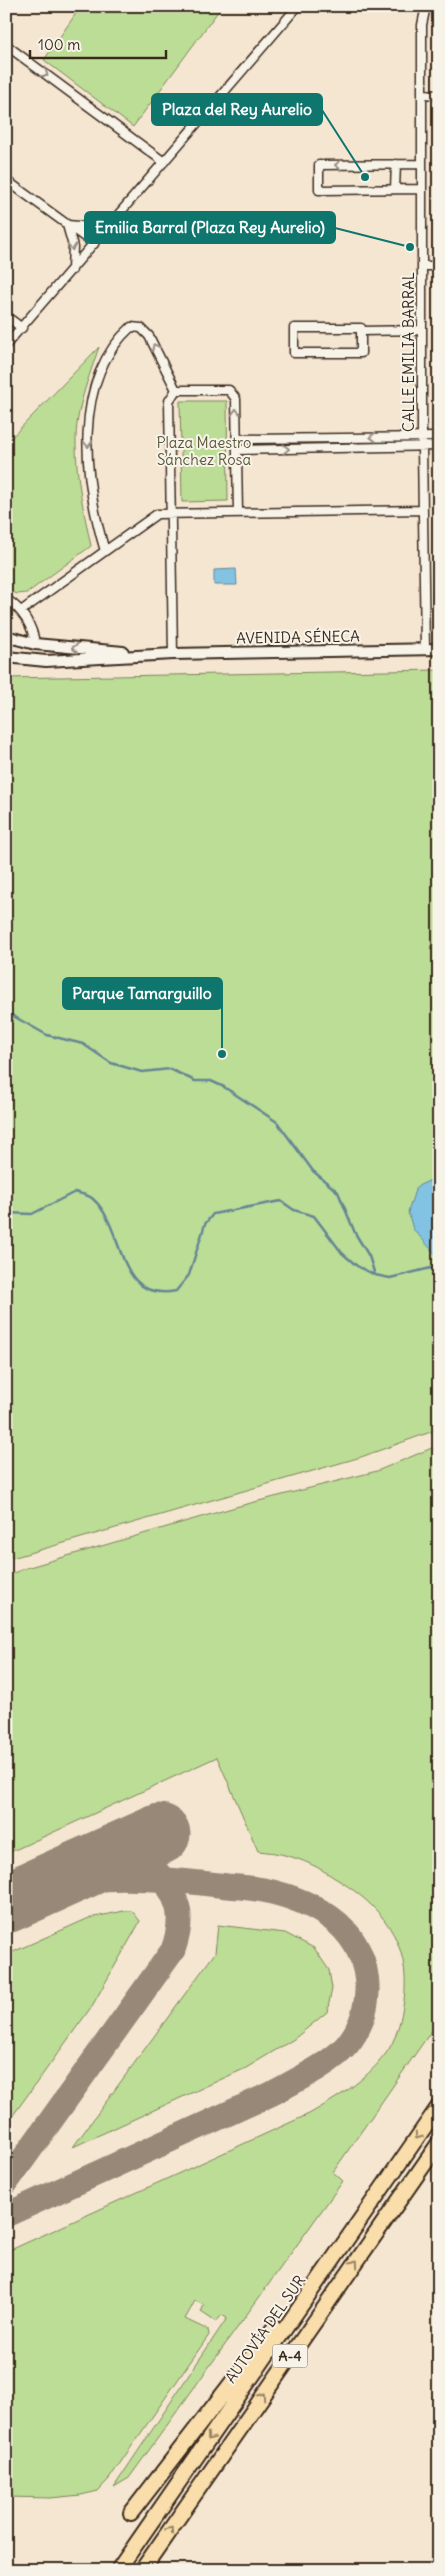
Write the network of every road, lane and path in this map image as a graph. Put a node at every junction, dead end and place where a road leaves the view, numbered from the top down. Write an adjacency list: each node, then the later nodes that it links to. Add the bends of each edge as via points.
1 (298, 6): 6 (street)
2 (426, 6): 4 (street, CALLE EMILIA BARRAL, via 422,25)
3 (6, 45): 6 (street, one-way to 6)
4 (423, 94): 5 (street); 8 (street, CALLE EMILIA BARRAL)
5 (439, 94)
6 (164, 162): 12 (street)
7 (396, 164): 8 (street); 10 (street); 10 (street, one-way to 10, via 319,165 319,190)
8 (422, 164): 11 (street, CALLE EMILIA BARRAL)
9 (6, 180): 13 (street)
10 (396, 189): 11 (street)
11 (422, 189): 15 (street, CALLE EMILIA BARRAL)
12 (114, 221): 13 (street, via 92,227); 14 (street)
13 (67, 225): 14 (street); 17 (street, one-way to 17, via 73,246)
14 (94, 244): 17 (street)
15 (422, 266): 16 (street); 20 (street, CALLE EMILIA BARRAL)
16 (439, 266)
17 (72, 270): 19 (street)
18 (6, 316): 19 (street)
19 (22, 328): 22 (street)
20 (422, 330): 21 (street); 24 (street, CALLE EMILIA BARRAL)
21 (361, 331): 21 (street, via 361,328 294,328 294,353 361,353)
22 (6, 345)
23 (176, 390): 26 (street, one-way to 23, via 236,399 229,390); 32 (street, via 169,401); 33 (street, one-way to 33, via 149,336 141,328 131,326 102,369 88,424 92,497)
24 (422, 437): 25 (street); 26 (street, one-way to 26); 28 (street, CALLE EMILIA BARRAL)
25 (439, 437)
26 (237, 439): 29 (street)
27 (439, 446): 28 (street)
28 (422, 447): 29 (street, one-way to 28); 30 (street, CALLE EMILIA BARRAL)
29 (237, 450): 31 (street)
30 (423, 510): 31 (street); 38 (street, CALLE EMILIA BARRAL)
31 (238, 513): 32 (street)
32 (171, 514): 33 (street, via 157,514); 40 (street)
33 (105, 551): 35 (street)
34 (6, 599): 35 (street)
35 (21, 611): 37 (street, via 34,633)
36 (6, 636): 37 (street, AVENIDA SÉNECA)
37 (35, 644): 41 (street, AVENIDA SÉNECA, one-way to 37)
38 (425, 649): 39 (street, AVENIDA SÉNECA); 40 (street, AVENIDA SÉNECA)
39 (439, 649)
40 (173, 654): 41 (street, AVENIDA SÉNECA)
41 (159, 655): 42 (street, AVENIDA SÉNECA, via 46,661)
42 (6, 657)
43 (439, 2106): 45 (highway, AUTOVÍA DEL SUR / A-4, one-way to 45)
44 (439, 2143): 48 (highway, A-4, one-way to 44)
45 (397, 2166): 46 (highway); 47 (highway, AUTOVÍA DEL SUR / A-4, one-way to 47)
46 (130, 2513)
47 (118, 2570)
48 (142, 2570)

